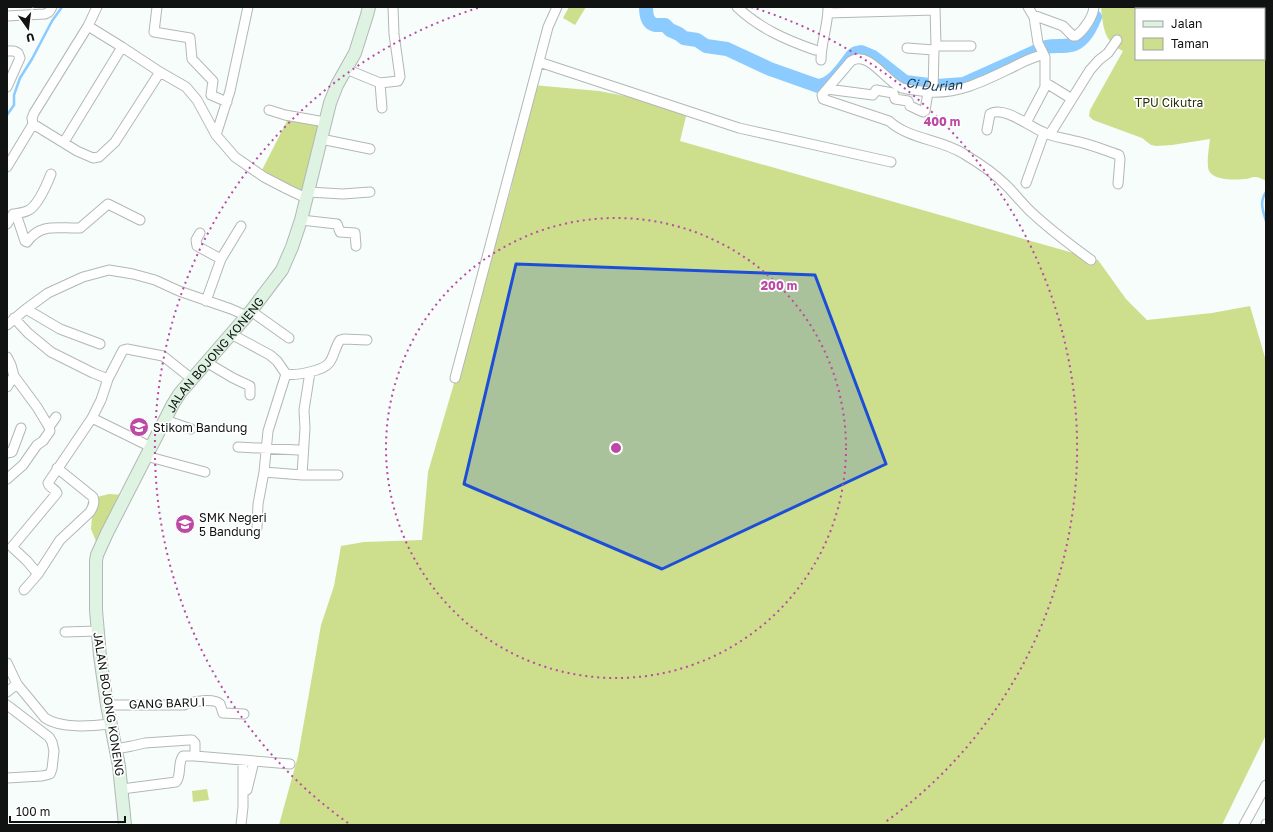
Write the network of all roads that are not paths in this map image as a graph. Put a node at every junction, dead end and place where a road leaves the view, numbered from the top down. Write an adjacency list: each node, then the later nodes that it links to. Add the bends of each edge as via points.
1 (97, 7): 14 (street)
2 (157, 7): 33 (street, via 154,32 190,38 192,59 213,81 211,95)
3 (248, 7): 33 (street)
4 (369, 7): 25 (street, JALAN BOJONG KONENG, via 360,40)
5 (394, 7): 27 (street, via 394,34 400,77 398,81)
6 (557, 7): 24 (street, via 548,27)
7 (736, 7): 21 (street, via 755,23 785,39)
8 (1094, 7): 12 (street, via 1089,21 1076,36 1063,26)
9 (52, 8): 13 (street, via 45,14)
10 (934, 8): 11 (street); 19 (street)
11 (828, 10): 23 (street)
12 (1030, 11): 20 (street, via 1034,17)
13 (7, 16)
14 (88, 26): 16 (street); 38 (street, via 34,113)
15 (1117, 40): 32 (street, via 1108,53 1090,70)
16 (122, 46): 26 (street); 43 (street)
17 (971, 46): 19 (street)
18 (907, 48): 19 (street)
19 (935, 48): 31 (street)
20 (1041, 49): 28 (street); 31 (street, via 1031,58 974,86 960,90)
21 (815, 50)
22 (7, 51): 29 (street, via 18,54 20,58)
23 (821, 60)
24 (539, 62): 45 (street, via 739,128); 75 (street)
25 (346, 70): 27 (street); 36 (street, JALAN BOJONG KONENG, via 337,85)
26 (160, 72): 41 (street, via 186,87 197,100); 43 (street, via 115,142 99,157 93,158)
27 (380, 83): 34 (street)
28 (1046, 83): 32 (street); 37 (street)
29 (7, 87)
30 (827, 89): 31 (street, via 851,61 864,58 901,88); 31 (street, via 873,95 876,90 893,93 895,99 908,101 910,106 923,112); 60 (street, via 822,95 823,99 889,122 896,128 962,152 1002,181 1029,210)
31 (931, 91)
32 (1072, 99): 40 (street)
33 (227, 102): 41 (street)
34 (382, 108)
35 (269, 110): 36 (street)
36 (325, 122): 42 (street, JALAN BOJONG KONENG)
37 (1026, 122): 39 (street, via 1001,112 993,112 990,114); 40 (street)
38 (33, 124): 43 (street); 46 (street)
39 (987, 130)
40 (1047, 134): 48 (street); 49 (street, via 1119,155)
41 (216, 135): 51 (street, via 234,158 287,190)
42 (321, 139): 44 (street); 51 (street, JALAN BOJONG KONENG)
43 (64, 142)
44 (370, 149)
45 (891, 162)
46 (7, 167)
47 (51, 174): 52 (street, via 31,210)
48 (1026, 183)
49 (1118, 184)
50 (370, 192): 51 (street)
51 (307, 195): 54 (street, JALAN BOJONG KONENG)
52 (16, 214): 53 (street, via 25,242 39,230 59,227 80,228 108,204); 55 (street, via 13,214)
53 (140, 220)
54 (301, 220): 58 (street, via 338,224 340,232 355,233); 63 (street, JALAN BOJONG KONENG, via 282,270)
55 (7, 224)
56 (241, 226): 59 (street)
57 (200, 233): 59 (street, via 196,240 197,246)
58 (356, 246)
59 (221, 259): 61 (street)
60 (1091, 260)
61 (206, 301): 62 (street, via 155,280 109,270 65,285 48,293); 63 (street)
62 (26, 309): 64 (street); 69 (street, via 60,329)
63 (249, 314): 66 (street, JALAN BOJONG KONENG); 67 (street)
64 (14, 318): 65 (street); 76 (street, via 51,352)
65 (7, 325)
66 (231, 334): 71 (street, JALAN BOJONG KONENG); 73 (street, via 270,356)
67 (289, 338)
68 (367, 340): 72 (street, via 340,340 327,365)
69 (100, 344)
70 (7, 357): 74 (street)
71 (206, 362): 77 (street, JALAN BOJONG KONENG); 79 (street, via 250,386)
72 (310, 372): 73 (street); 94 (street, via 304,410)
73 (286, 374): 87 (street, via 268,431)
74 (14, 376): 78 (street); 83 (street)
75 (455, 378)
76 (108, 379): 77 (street, via 123,350 127,349 163,356); 81 (street)
77 (192, 379): 82 (street, JALAN BOJONG KONENG, via 180,392)
78 (7, 387)
79 (250, 395)
80 (56, 417): 83 (street)
81 (92, 418): 89 (street); 91 (street)
82 (165, 420): 85 (street); 89 (street, JALAN BOJONG KONENG)
83 (49, 427): 96 (street, via 48,436)
84 (22, 428): 90 (street, via 12,452)
85 (191, 429)
86 (238, 447): 87 (street)
87 (266, 449): 88 (street); 93 (street)
88 (298, 450)
89 (149, 452): 92 (street); 101 (street, JALAN BOJONG KONENG, via 97,555)
90 (7, 453)
91 (57, 468): 98 (street, via 48,483 57,493); 99 (street, via 93,497 94,502 90,512 60,540)
92 (204, 472)
93 (264, 472): 94 (street); 97 (street)
94 (302, 475): 95 (street)
95 (338, 475)
96 (7, 479)
97 (257, 528)
98 (9, 545): 99 (street)
99 (38, 574): 100 (street)
100 (24, 590)
101 (98, 631): 102 (street); 107 (street, JALAN BOJONG KONENG)
102 (65, 632)
103 (7, 663): 104 (street)
104 (17, 684): 105 (street); 109 (street, via 50,722 64,726)
105 (7, 692)
106 (7, 704): 115 (street, via 49,737 54,751 50,774)
107 (107, 705): 108 (street, GANG BARU I, via 184,705 191,702 216,701 223,713); 109 (street, JALAN BOJONG KONENG)
108 (244, 714)
109 (107, 723): 110 (street, JALAN BOJONG KONENG)
110 (115, 746): 111 (street, via 132,742 192,740 195,743); 117 (street, JALAN BOJONG KONENG)
111 (195, 756): 112 (street); 117 (street, via 183,756 180,760 176,782)
112 (243, 760): 113 (street); 118 (street)
113 (254, 761): 114 (street); 118 (street)
114 (290, 764)
115 (7, 778)
116 (1266, 785): 121 (street)
117 (122, 789): 119 (street, JALAN BOJONG KONENG)
118 (243, 807): 120 (street)
119 (125, 825)
120 (240, 825)
121 (1244, 825)

